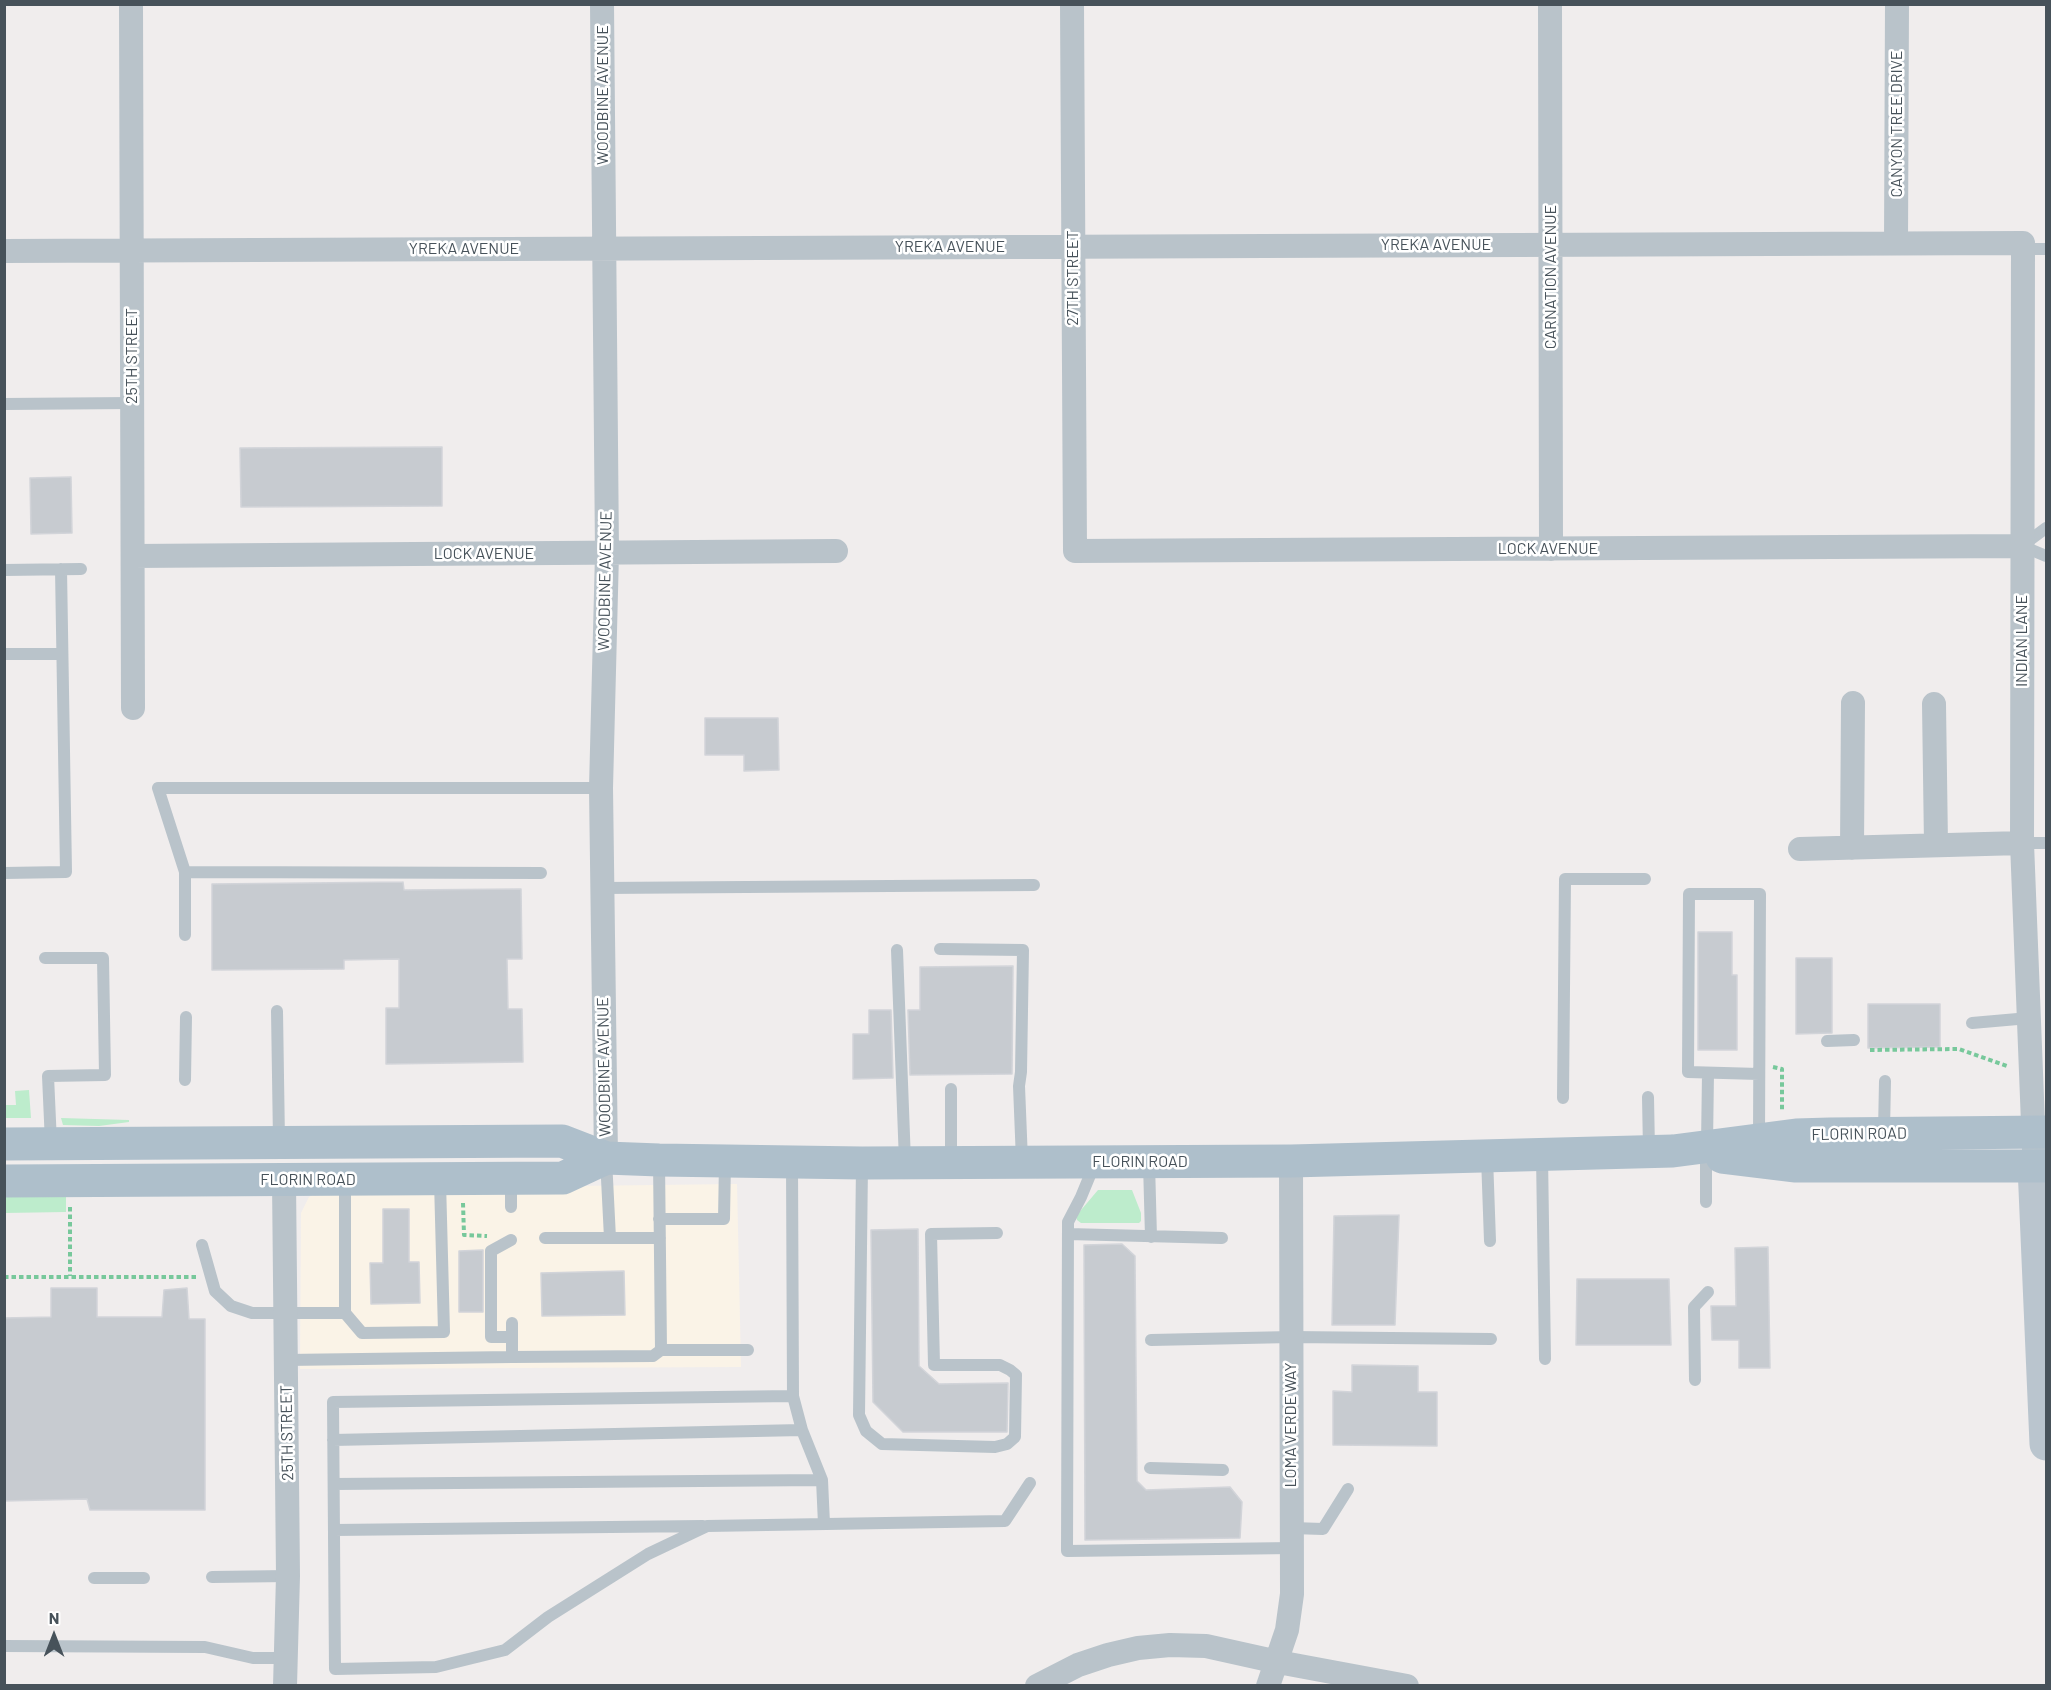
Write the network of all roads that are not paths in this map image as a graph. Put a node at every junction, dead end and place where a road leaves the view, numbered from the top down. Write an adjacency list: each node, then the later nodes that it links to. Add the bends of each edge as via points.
1 (131, 4): 11 (street, 25TH STREET)
2 (602, 4): 9 (street, WOODBINE AVENUE)
3 (1072, 4): 8 (street, 27TH STREET)
4 (1550, 4): 7 (street, CARNATION AVENUE)
5 (1897, 4): 6 (street, CANYON TREE DRIVE)
6 (1896, 243): 7 (street, YREKA AVENUE); 10 (street, INDIAN LANE, via 2023,243)
7 (1551, 245): 8 (street, YREKA AVENUE); 17 (street, CARNATION AVENUE)
8 (1073, 247): 9 (street, YREKA AVENUE); 19 (street, 27TH STREET)
9 (603, 248): 11 (street, YREKA AVENUE); 20 (street, WOODBINE AVENUE)
10 (2035, 249): 16 (street, INDIAN LANE)
11 (132, 250): 12 (street, YREKA AVENUE); 13 (street, 25TH STREET)
12 (4, 251)
13 (132, 403): 14 (lane); 21 (street, 25TH STREET)
14 (4, 404)
15 (2046, 528): 16 (lane)
16 (2022, 546): 17 (street, LOCK AVENUE); 22 (lane); 32 (street, INDIAN LANE)
17 (1551, 549): 19 (street, LOCK AVENUE)
18 (836, 551): 20 (street, LOCK AVENUE)
19 (1075, 551)
20 (606, 553): 21 (street, LOCK AVENUE); 31 (street, WOODBINE AVENUE)
21 (133, 556): 30 (street, 25TH STREET)
22 (2046, 556)
23 (61, 569): 24 (lane); 25 (lane); 27 (lane)
24 (81, 569)
25 (4, 570)
26 (4, 654): 27 (lane)
27 (62, 654): 38 (lane, via 66,872)
28 (1853, 703): 35 (street)
29 (1934, 704): 34 (street)
30 (133, 708)
31 (601, 788): 37 (lane, via 158,788); 42 (street, WOODBINE AVENUE)
32 (2022, 843): 33 (lane); 34 (street); 49 (street, INDIAN LANE)
33 (2046, 843)
34 (1936, 845): 35 (street)
35 (1852, 848): 36 (street)
36 (1800, 849)
37 (185, 872): 39 (lane); 43 (lane)
38 (4, 873)
39 (541, 873)
40 (1644, 879): 59 (lane, via 1565,879)
41 (1035, 885): 42 (lane)
42 (602, 888): 71 (street, WOODBINE AVENUE)
43 (185, 935)
44 (940, 949): 81 (lane, via 1023,950 1019,1086)
45 (897, 950): 79 (lane)
46 (45, 958): 66 (lane, via 103,958 105,1075 48,1076)
47 (277, 1011): 64 (lane)
48 (186, 1017): 55 (lane)
49 (2029, 1018): 50 (lane); 60 (street, INDIAN LANE)
50 (1972, 1023)
51 (1854, 1040): 52 (lane)
52 (1827, 1041)
53 (1708, 1073): 54 (lane); 54 (lane, via 1688,1072 1689,894 1760,894); 67 (lane)
54 (1759, 1074): 62 (lane)
55 (185, 1080)
56 (1885, 1081): 61 (lane)
57 (951, 1089): 80 (lane)
58 (1648, 1097): 68 (lane)
59 (1563, 1098)
60 (2040, 1132): 61 (main road, FLORIN ROAD); 82 (street, INDIAN LANE)
61 (1884, 1134): 62 (main road, FLORIN ROAD, via 1829,1126)
62 (1759, 1140): 67 (main road, FLORIN ROAD)
63 (360, 1142): 64 (main road, FLORIN ROAD); 71 (main road, FLORIN ROAD, via 562,1141); 87 (main road)
64 (279, 1143): 66 (main road, FLORIN ROAD); 86 (main road)
65 (4, 1144): 66 (main road, FLORIN ROAD)
66 (51, 1144)
67 (1706, 1150): 68 (main road, FLORIN ROAD); 82 (main road, FLORIN ROAD, via 1796,1166); 88 (lane)
68 (1661, 1151): 69 (main road, FLORIN ROAD)
69 (1542, 1154): 70 (main road, FLORIN ROAD); 112 (lane)
70 (1487, 1156): 74 (main road, FLORIN ROAD); 98 (lane)
71 (606, 1158): 72 (main road, FLORIN ROAD); 83 (main road, FLORIN ROAD, via 563,1178 511,1193); 94 (lane)
72 (659, 1160): 73 (main road, FLORIN ROAD); 89 (lane)
73 (725, 1161): 75 (main road, FLORIN ROAD); 89 (lane, via 724,1219)
74 (1291, 1161): 77 (main road, FLORIN ROAD); 105 (street, LOMA VERDE WAY)
75 (792, 1162): 78 (main road, FLORIN ROAD); 115 (lane)
76 (1096, 1162): 77 (main road, FLORIN ROAD); 81 (main road, FLORIN ROAD); 91 (lane, via 1068,1222)
77 (1149, 1162): 92 (lane)
78 (862, 1163): 79 (main road, FLORIN ROAD); 90 (lane, via 859,1415 866,1431 882,1444 995,1447 1015,1437 1016,1375 1000,1365 934,1365 931,1234)
79 (906, 1163): 80 (main road, FLORIN ROAD)
80 (951, 1163): 81 (main road, FLORIN ROAD)
81 (1022, 1163)
82 (2040, 1166): 108 (street)
83 (440, 1179): 84 (main road, FLORIN ROAD); 101 (lane, via 444,1332 362,1334)
84 (345, 1180): 87 (main road, FLORIN ROAD); 101 (lane)
85 (4, 1181): 86 (main road, FLORIN ROAD)
86 (189, 1181): 87 (main road, FLORIN ROAD)
87 (284, 1181): 102 (street, 25TH STREET)
88 (1706, 1202)
89 (659, 1219): 95 (lane)
90 (997, 1233)
91 (1068, 1234): 92 (lane); 128 (lane, via 1067,1551)
92 (1151, 1237): 96 (lane)
93 (545, 1238): 94 (lane)
94 (610, 1238): 95 (lane)
95 (660, 1238): 109 (lane)
96 (1222, 1238)
97 (511, 1240): 104 (lane, via 491,1251 491,1338)
98 (1490, 1241)
99 (202, 1245): 102 (lane, via 214,1291 231,1306 252,1313)
100 (1708, 1292): 114 (lane, via 1694,1307)
101 (345, 1313): 102 (lane)
102 (286, 1314): 113 (street, 25TH STREET)
103 (512, 1323): 104 (lane)
104 (512, 1337): 111 (lane)
105 (1291, 1338): 106 (lane); 107 (lane); 128 (street, LOMA VERDE WAY)
106 (1491, 1339)
107 (1151, 1340)
108 (2044, 1347): 118 (street)
109 (661, 1350): 110 (lane); 111 (lane, via 653,1356)
110 (748, 1350)
111 (512, 1357): 113 (lane)
112 (1545, 1359)
113 (286, 1360): 129 (street, 25TH STREET)
114 (1695, 1380)
115 (793, 1396): 116 (lane); 117 (lane, via 333,1402)
116 (802, 1430): 117 (lane); 121 (lane)
117 (333, 1440): 123 (lane)
118 (2046, 1444)
119 (1150, 1468): 120 (lane)
120 (1223, 1470)
121 (822, 1480): 123 (lane); 125 (lane)
122 (1030, 1483): 125 (lane, via 1005,1521)
123 (334, 1484): 127 (lane)
124 (1348, 1489): 128 (lane, via 1323,1529)
125 (824, 1524): 126 (lane)
126 (707, 1526): 127 (lane); 127 (lane, via 648,1554 548,1617 505,1650 436,1667 335,1669)
127 (334, 1530)
128 (1292, 1538): 135 (street, LOMA VERDE WAY, via 1292,1594)
129 (288, 1576): 130 (lane); 134 (street, 25TH STREET)
130 (212, 1577)
131 (94, 1578): 132 (lane)
132 (144, 1578)
133 (4, 1646): 134 (lane, via 205,1647 253,1658)
134 (285, 1658): 136 (street, 25TH STREET)
135 (1278, 1662): 137 (street, via 1206,1646 1138,1648 1078,1665); 138 (street, LOMA VERDE WAY); 139 (street)
136 (285, 1686)
137 (1037, 1686)
138 (1269, 1686)
139 (1407, 1686)

